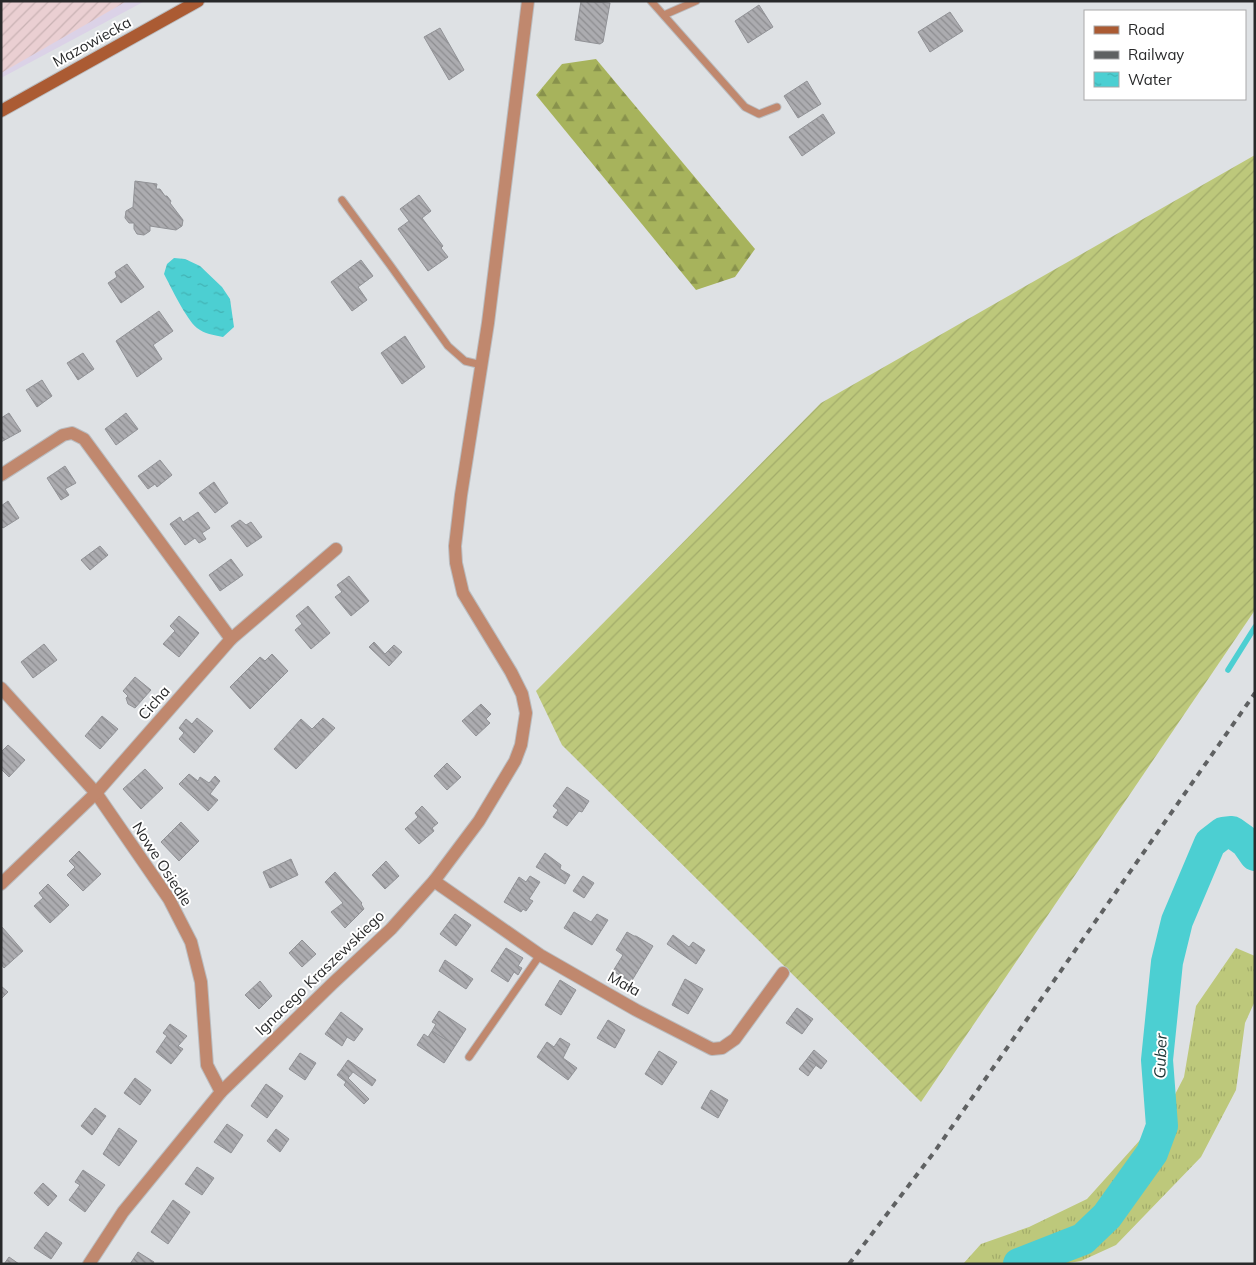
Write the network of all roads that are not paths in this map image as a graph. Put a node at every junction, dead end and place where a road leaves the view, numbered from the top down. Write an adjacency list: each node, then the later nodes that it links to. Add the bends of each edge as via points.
1 (198, 1): 7 (main road, Mazowiecka)
2 (528, 1): 9 (street, Ignacego Kraszewskiego)
3 (651, 1): 5 (lane)
4 (696, 1): 5 (lane)
5 (664, 15): 6 (lane, via 745,107 759,114)
6 (778, 107)
7 (1, 111)
8 (342, 200): 9 (lane, via 448,346 464,362)
9 (482, 365): 15 (street, Ignacego Kraszewskiego, via 457,520 456,563 463,592 517,684 526,713 523,740 515,761 479,821)
10 (1, 475): 12 (street, via 63,435 72,433 84,439)
11 (336, 549): 12 (street, Cicha)
12 (231, 639): 14 (street, Cicha)
13 (1, 688): 14 (street, Nowe Osiedle)
14 (96, 794): 16 (street, Cicha); 20 (street, Nowe Osiedle, via 169,900 191,942 201,982 206,1065)
15 (434, 881): 17 (street, Mała); 20 (street, Ignacego Kraszewskiego, via 391,929)
16 (1, 884)
17 (540, 955): 18 (street, Mała, via 712,1049 722,1048 735,1039); 19 (lane)
18 (782, 973)
19 (469, 1057)
20 (221, 1092): 21 (street, Ignacego Kraszewskiego, via 123,1212)
21 (89, 1264)

